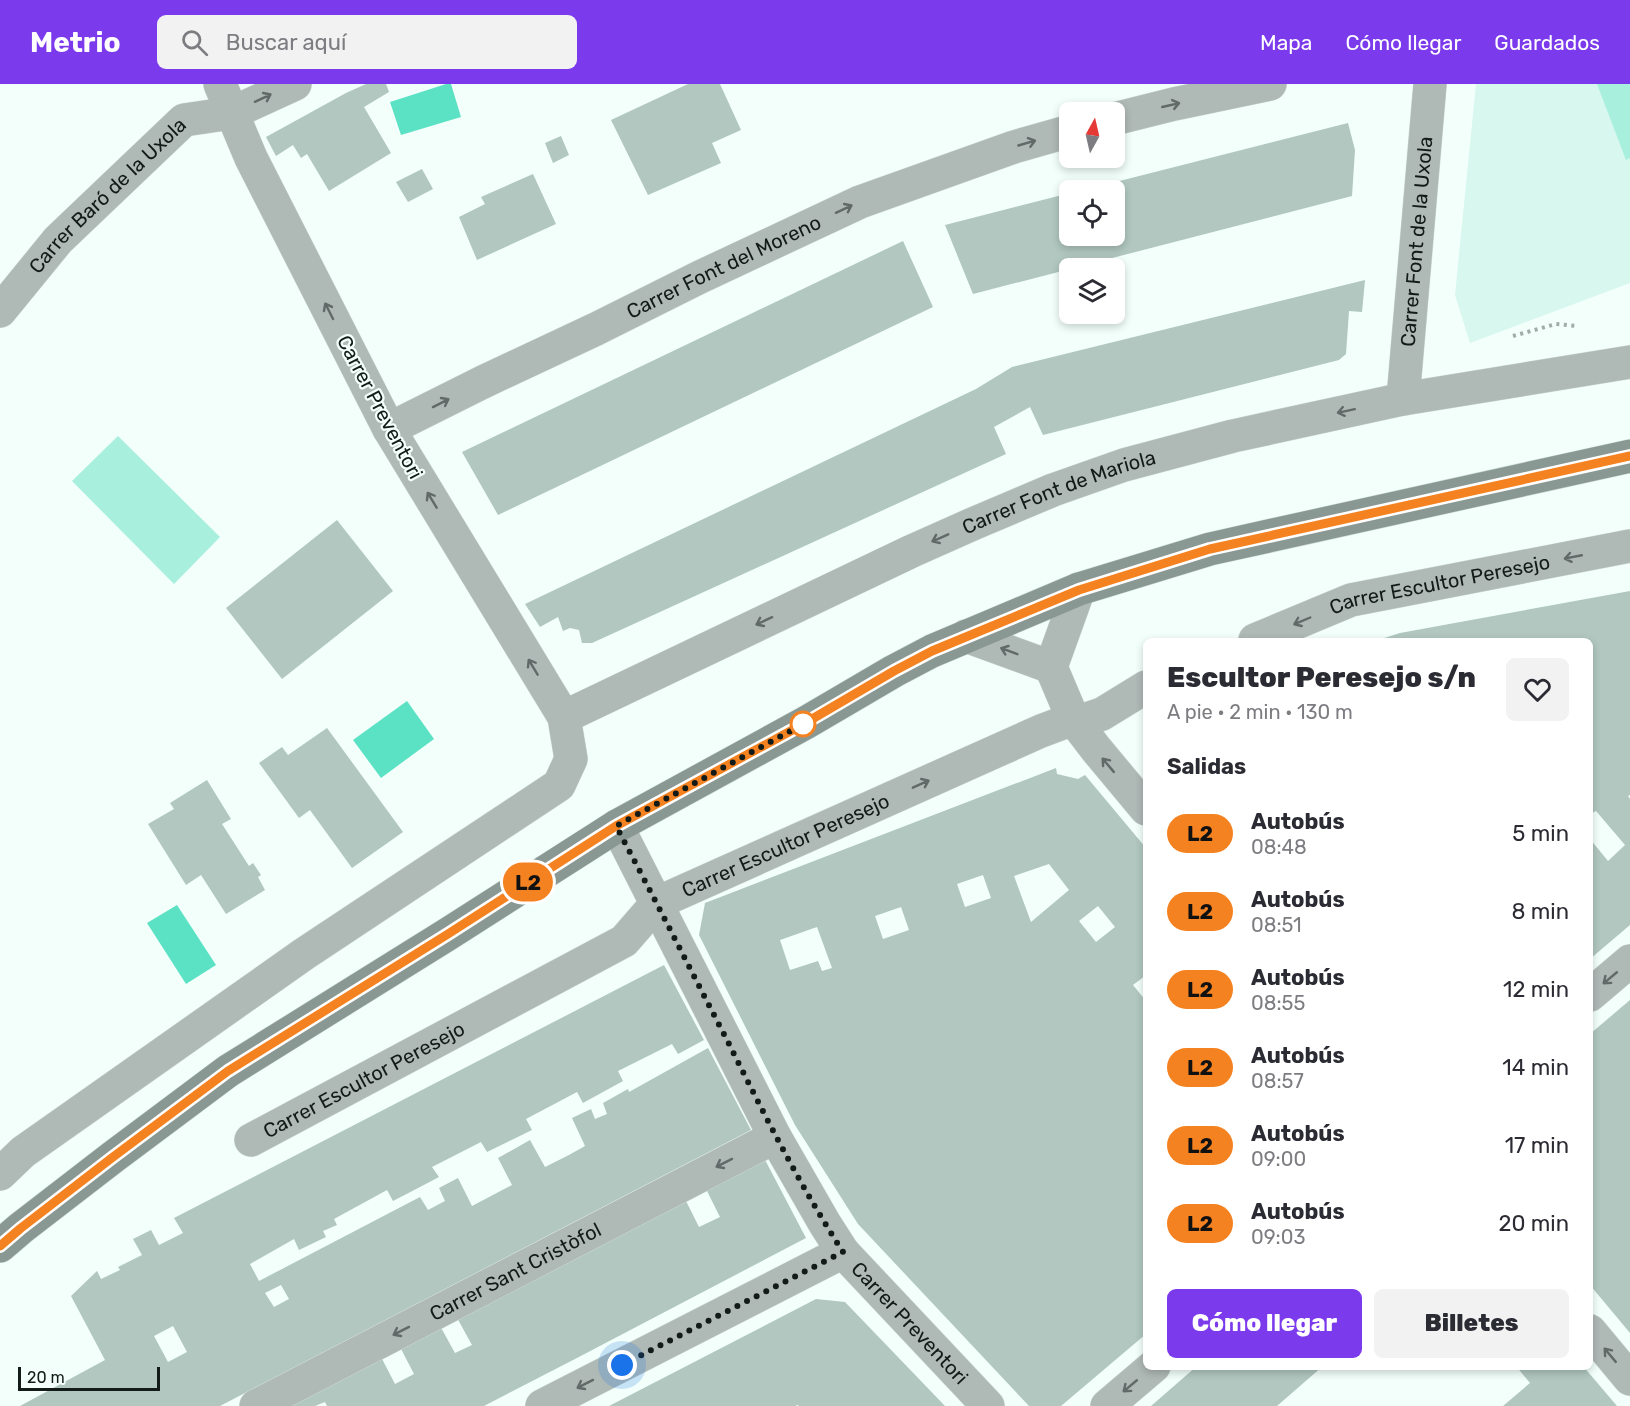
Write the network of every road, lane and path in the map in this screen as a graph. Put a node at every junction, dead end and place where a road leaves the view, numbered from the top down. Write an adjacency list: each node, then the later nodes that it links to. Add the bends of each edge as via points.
1 (295, 84): 4 (street, Carrer Baró de la Uxola, one-way to 1)
2 (1269, 84): 5 (street, one-way to 2)
3 (1430, 84): 9 (street, Carrer Font de la Uxola)
4 (226, 98): 7 (street, Carrer Baró de la Uxola, via 184,120 58,240); 10 (street, Carrer Preventori, one-way to 4, via 251,158)
5 (1125, 116)
6 (1059, 134): 10 (street, Carrer Font del Moreno, one-way to 6, via 860,202)
7 (0, 310)
8 (1630, 362): 9 (street, Carrer Font de Mariola)
9 (1403, 399): 18 (street, Carrer Font de Mariola, one-way to 18, via 1233,436 1124,465 1053,490 912,551)
10 (389, 429): 18 (street, Carrer Preventori, one-way to 10)
11 (1630, 456): 13 (street, via 1210,549)
12 (1630, 546): 15 (street, Carrer Escultor Peresejo, one-way to 15, via 1351,600)
13 (1079, 590): 14 (street); 16 (street)
14 (966, 636): 16 (street, one-way to 14); 21 (street, via 894,671)
15 (1261, 638)
16 (1051, 667): 19 (street)
17 (1143, 689): 19 (street, Carrer Escultor Peresejo, via 1102,714)
18 (564, 717): 27 (street, via 571,759 559,785 304,954 23,1152)
19 (1073, 719): 20 (street, one-way to 19); 22 (street, Carrer Escultor Peresejo, one-way to 19)
20 (1143, 805)
21 (616, 826): 22 (street, Carrer Preventori); 28 (street, via 228,1071)
22 (657, 903): 25 (street, Carrer Preventori); 26 (street, Carrer Escultor Peresejo, via 624,941)
23 (1630, 961): 24 (street, one-way to 24)
24 (1593, 992)
25 (776, 1137): 29 (street, Carrer Preventori); 33 (street, Carrer Sant Cristòfol, one-way to 33)
26 (251, 1140)
27 (0, 1174)
28 (0, 1246)
29 (843, 1252): 34 (street, one-way to 34); 35 (street, Carrer Preventori)
30 (1593, 1335): 32 (street, one-way to 30)
31 (1149, 1370): 36 (street, one-way to 36)
32 (1630, 1378)
33 (256, 1406)
34 (542, 1406)
35 (988, 1406)
36 (1107, 1406)

